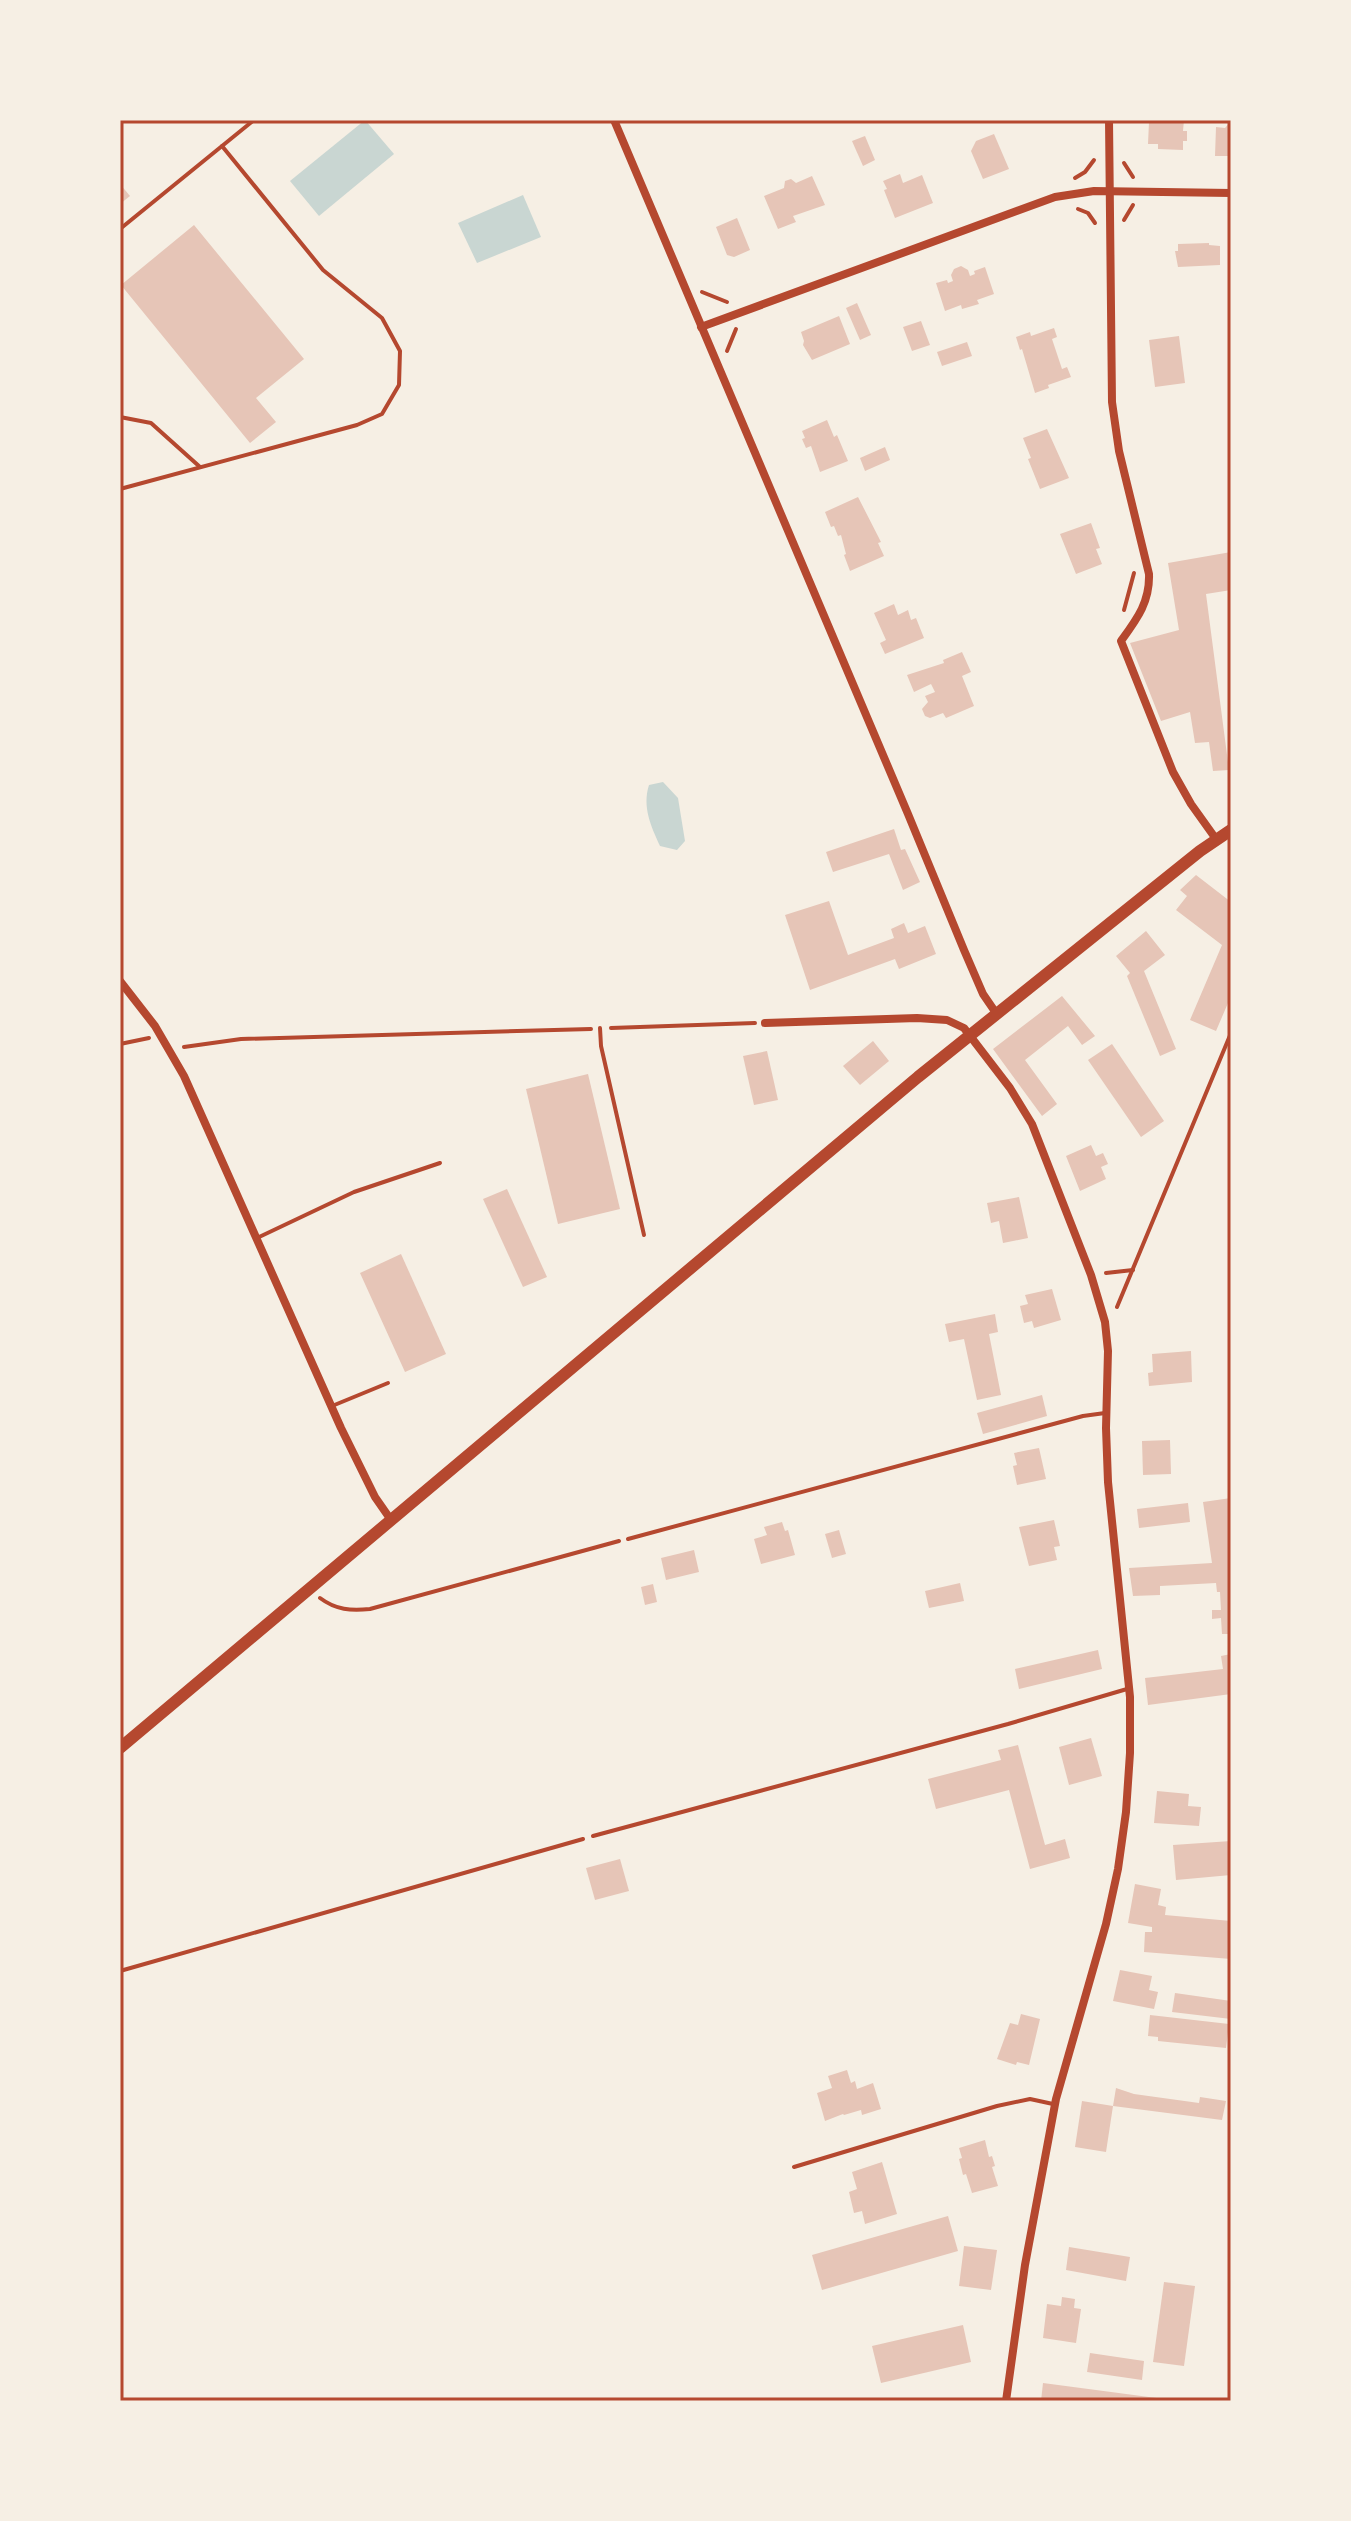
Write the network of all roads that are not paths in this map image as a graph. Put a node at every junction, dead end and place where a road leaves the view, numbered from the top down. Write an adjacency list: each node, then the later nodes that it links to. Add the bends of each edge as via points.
1 (240, 120): 5 (lane)
2 (254, 120): 5 (lane)
3 (614, 120): 10 (street)
4 (1109, 120): 7 (street)
5 (246, 127): 6 (lane)
6 (222, 146): 9 (lane); 12 (lane, via 323,270 382,318 400,351 399,385 382,414 357,425)
7 (1109, 191): 8 (street); 10 (street, via 1055,197); 15 (street, via 1112,402 1149,574 1143,609 1121,641 1173,772)
8 (1231, 193)
9 (120, 229)
10 (701, 327): 17 (street, via 964,950)
11 (120, 417): 12 (lane, via 151,423)
12 (200, 467): 13 (lane)
13 (120, 489)
14 (1231, 830): 15 (main road)
15 (1216, 839): 17 (main road)
16 (120, 981): 23 (street, via 166,1042)
17 (996, 1013): 20 (main road)
18 (765, 1023): 20 (street, via 917,1018 955,1022)
19 (600, 1028): 22 (lane)
20 (970, 1034): 26 (street, via 1032,1124 1091,1275 1105,1322); 27 (main road)
21 (440, 1163): 23 (lane, via 354,1192)
22 (644, 1235)
23 (257, 1238): 25 (street)
24 (388, 1383): 25 (lane)
25 (332, 1406): 27 (street)
26 (1106, 1413): 28 (lane); 29 (street)
27 (391, 1520): 30 (main road)
28 (628, 1539)
29 (1129, 1688): 31 (lane); 32 (street, via 1128,1783 1118,1869)
30 (120, 1748)
31 (593, 1836)
32 (1055, 2105): 33 (lane, via 1030,2099 997,2106); 34 (street)
33 (794, 2167)
34 (1006, 2401)

